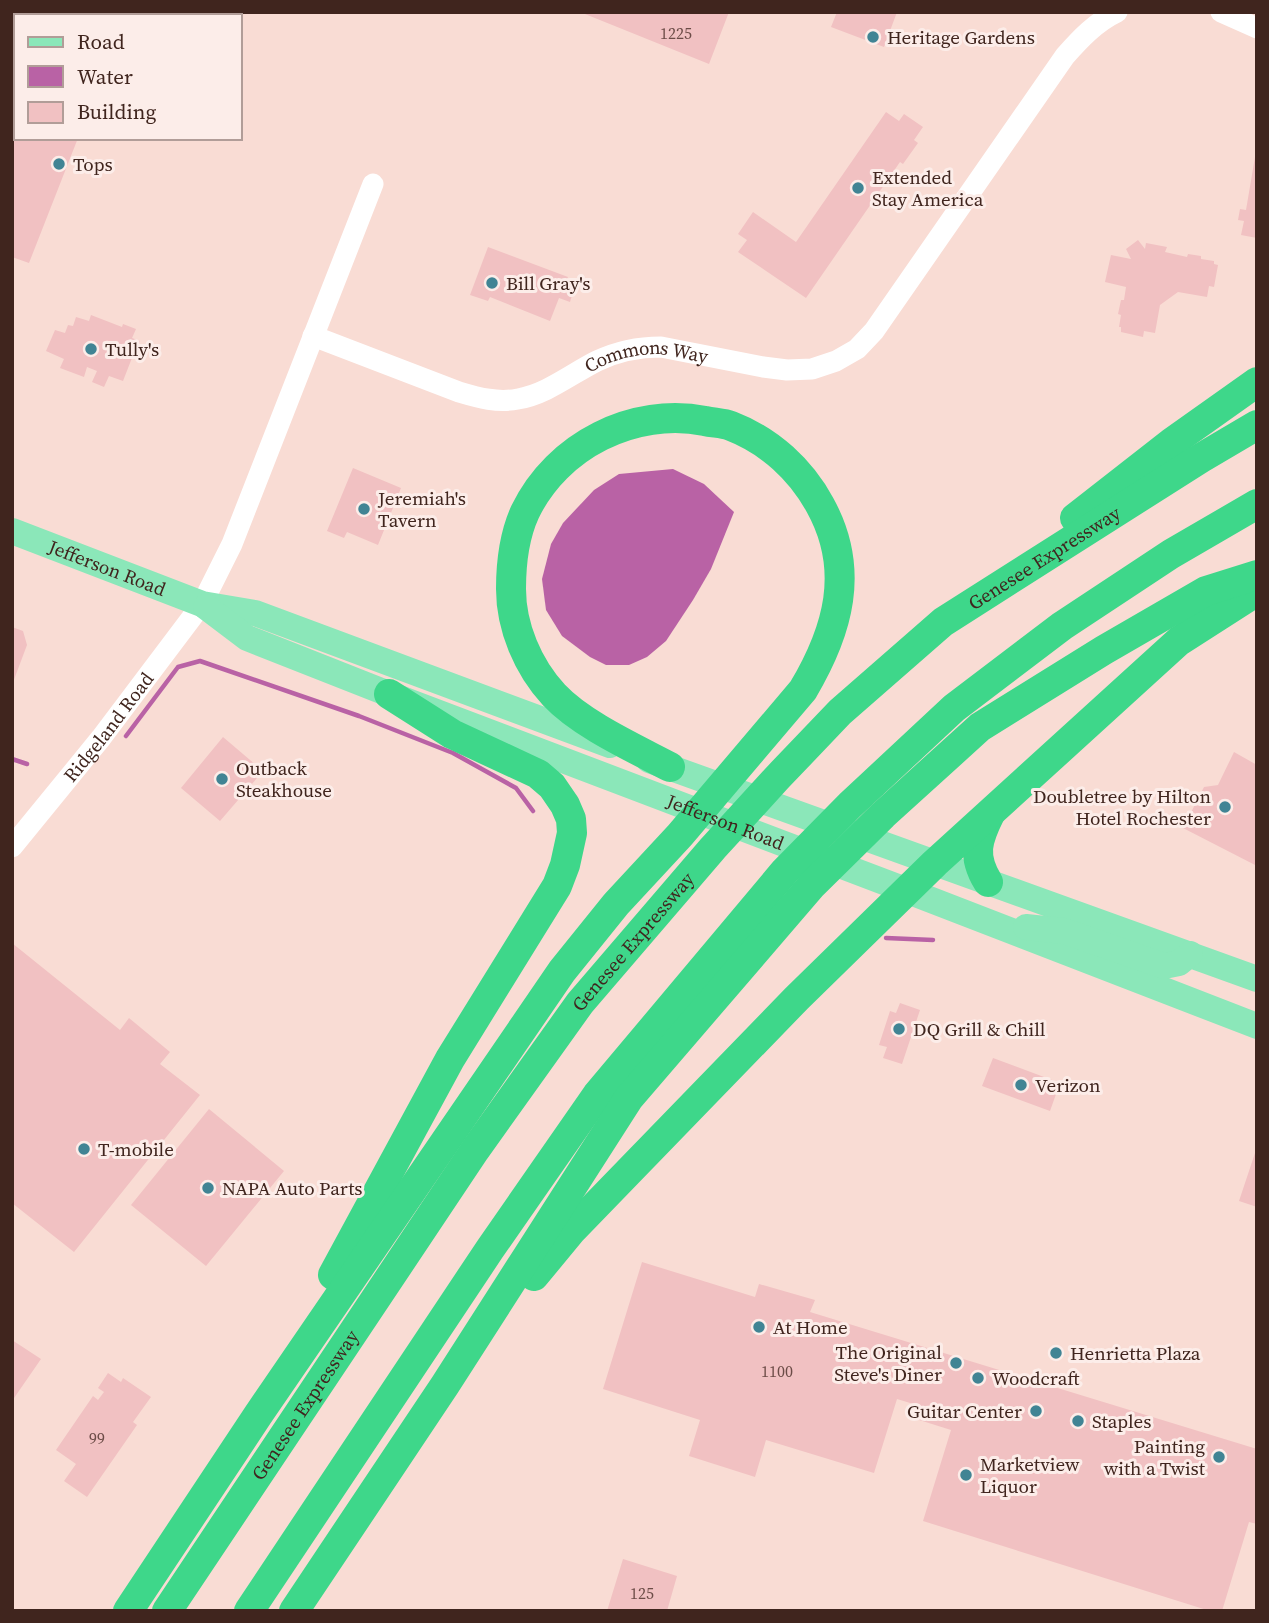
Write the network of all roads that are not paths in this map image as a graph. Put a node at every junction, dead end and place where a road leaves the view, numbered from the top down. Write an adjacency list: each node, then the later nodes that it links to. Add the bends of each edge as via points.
1 (1117, 12): 5 (street, Commons Way, via 1083,36 1065,56 874,331 857,349 836,361 812,369 787,370 642,347 597,361 540,393 499,401 459,393)
2 (1221, 12): 3 (street)
3 (1257, 28)
4 (373, 184): 5 (street)
5 (313, 336): 12 (street, via 232,544)
6 (1257, 382): 13 (highway, via 1171,443)
7 (1257, 425): 13 (highway, Genesee Expressway)
8 (1257, 504): 29 (highway, via 1062,626 954,708 785,871 597,1095)
9 (12, 531): 12 (main road, Jefferson Road)
10 (1257, 575): 25 (highway, via 1206,591 980,727 883,815 813,886 629,1098)
11 (1257, 591): 16 (highway, via 1180,641)
12 (202, 604): 14 (main road, Jefferson Road, via 247,638); 15 (main road, Jefferson Road, via 255,613); 17 (street, Ridgeland Road)
13 (943, 622): 28 (highway, Genesee Expressway, via 840,712 777,778 580,1003 482,1139)
14 (389, 694): 20 (main road, Jefferson Road); 26 (highway, via 452,734 538,774 565,805 571,819 570,848 557,886 450,1059)
15 (670, 767): 18 (main road, Jefferson Road); 26 (highway, via 577,715 555,696 526,654 511,603 517,534 550,475 601,435 667,417 730,426 756,438 782,456 814,494 828,519 839,563 836,614 829,638 803,690 562,971)
16 (990, 813): 18 (highway); 19 (highway, via 977,846)
17 (12, 847)
18 (935, 863): 19 (main road, Jefferson Road); 20 (highway)
19 (988, 882): 22 (main road, Jefferson Road)
20 (908, 891): 21 (main road, Jefferson Road); 25 (highway, via 797,998 572,1230)
21 (985, 922): 22 (main road, via 1064,932 1164,966 1179,963); 24 (main road, Jefferson Road)
22 (1190, 954): 23 (main road, Jefferson Road)
23 (1257, 979)
24 (1257, 1026)
25 (445, 1385): 30 (highway)
26 (258, 1415): 27 (highway)
27 (128, 1611)
28 (167, 1611)
29 (249, 1611)
30 (294, 1611)

